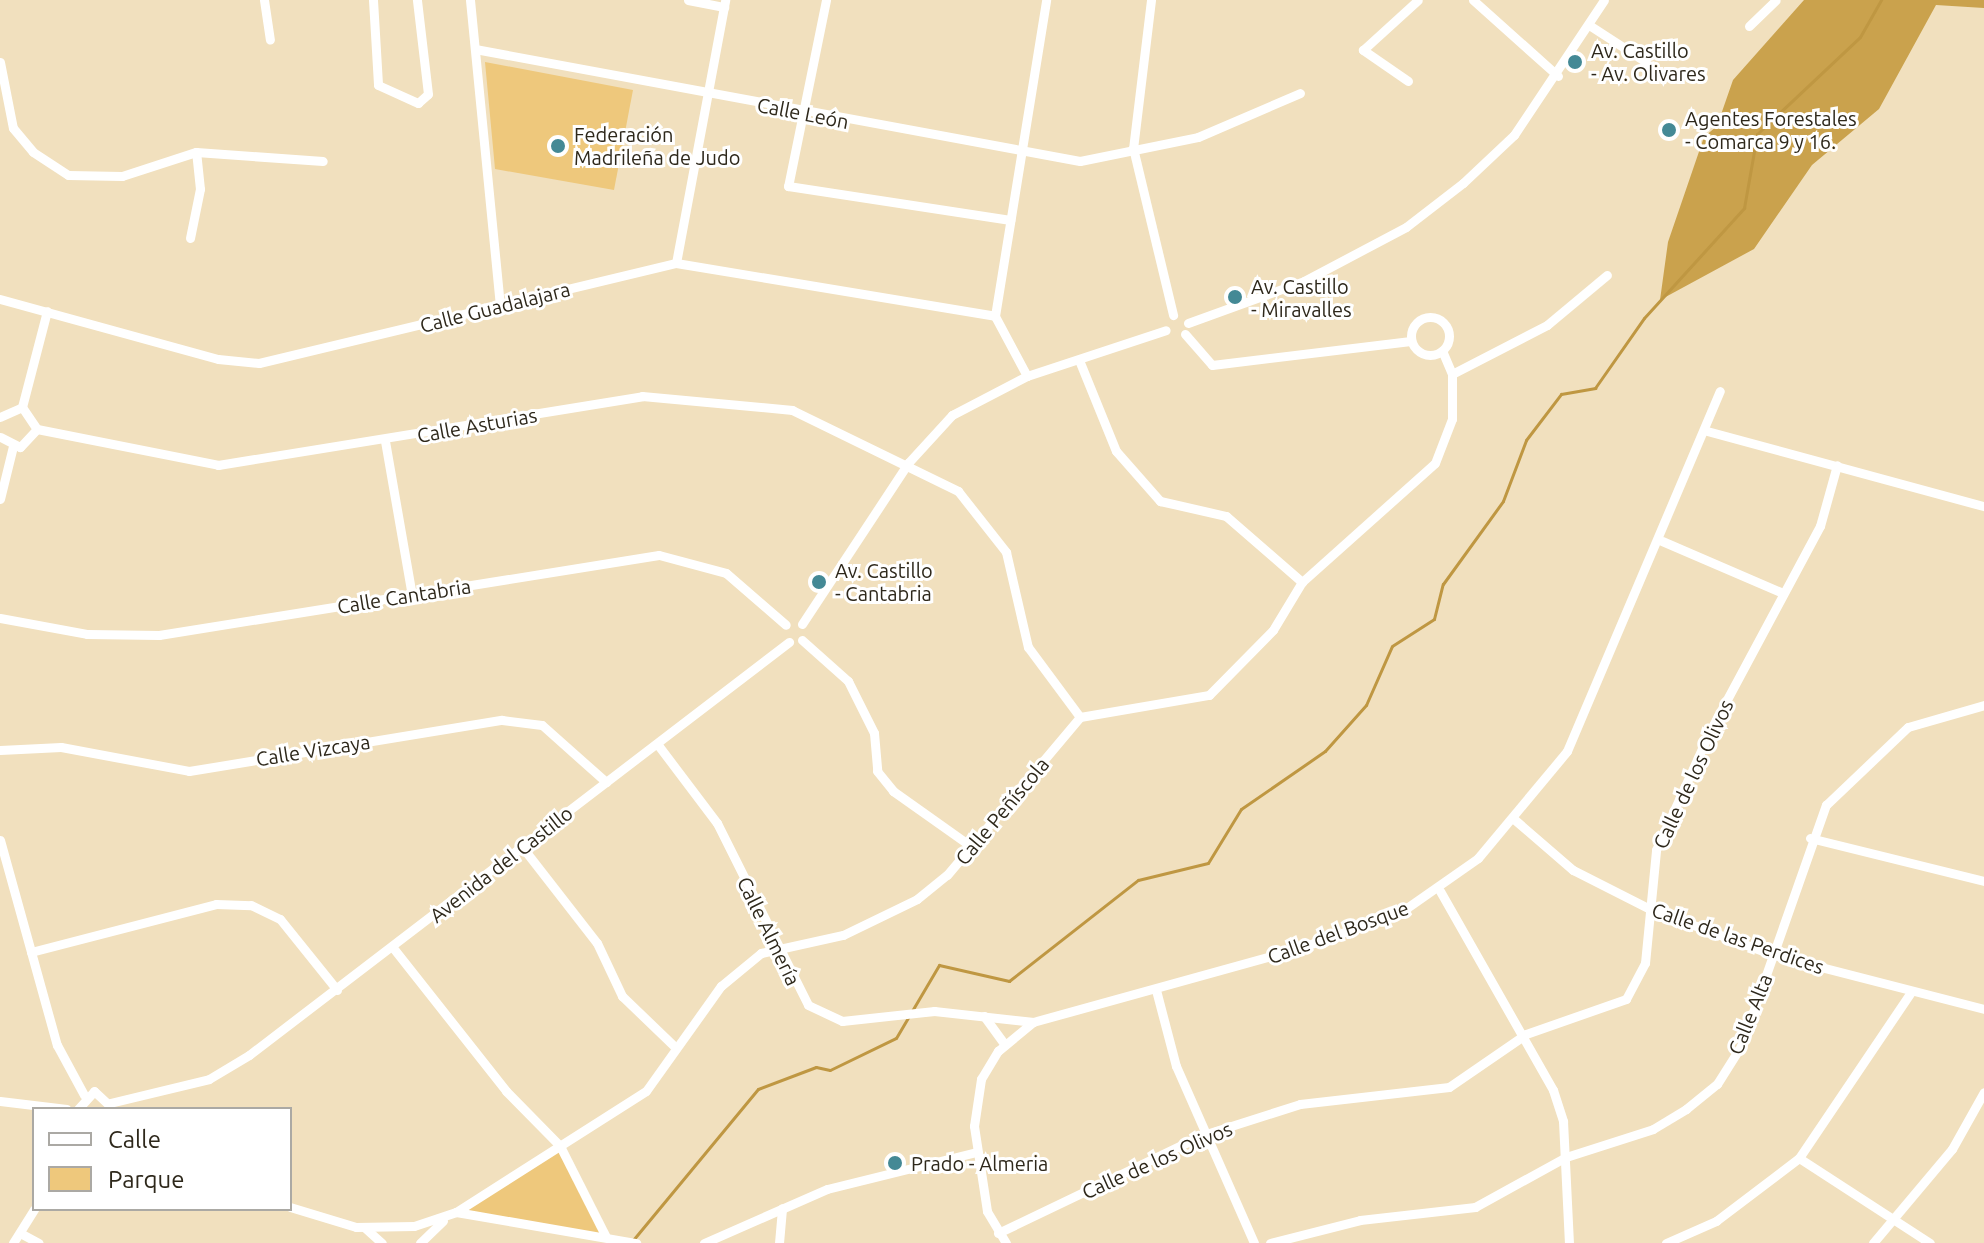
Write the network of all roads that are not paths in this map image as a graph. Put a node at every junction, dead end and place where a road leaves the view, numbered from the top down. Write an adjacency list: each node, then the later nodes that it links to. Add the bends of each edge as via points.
1 (264, 0): 16 (street)
2 (373, 0): 3 (street, via 378,85 418,103 428,94)
3 (417, 0)
4 (470, 0): 17 (street)
5 (688, 0): 13 (street)
6 (826, 0): 24 (street)
7 (1046, 0): 26 (street)
8 (1151, 0): 25 (street)
9 (1418, 0): 21 (street, via 1363,50)
10 (1473, 0): 20 (street)
11 (1604, 0): 14 (street)
12 (1776, 0): 15 (street)
13 (725, 3): 23 (street)
14 (1589, 25): 19 (street); 20 (street)
15 (1749, 26)
16 (270, 40)
17 (475, 49): 23 (street, Calle León); 34 (street)
18 (0, 62): 27 (street, via 13,128 33,152 68,175 122,176)
19 (1646, 62)
20 (1558, 76): 38 (street, via 1514,135 1406,227 1304,281)
21 (1408, 81)
22 (1300, 93): 25 (street, Calle León, via 1198,137)
23 (708, 95): 24 (street, Calle León); 31 (street)
24 (800, 113): 26 (street, Calle León); 29 (street, via 788,186)
25 (1133, 148): 26 (street, Calle León, via 1080,161); 36 (street)
26 (1022, 151): 29 (street)
27 (196, 152): 28 (street); 30 (street, via 200,189)
28 (323, 161)
29 (1010, 220): 37 (street)
30 (190, 238)
31 (676, 263): 34 (street, Calle Guadalajara); 37 (street, Calle Guadalajara)
32 (1607, 275): 44 (street, via 1547,325)
33 (0, 299): 35 (street, Calle Guadalajara)
34 (500, 306): 35 (street, Calle Guadalajara, via 259,363 218,359)
35 (47, 311): 47 (street)
36 (1173, 315): 38 (street); 39 (street)
37 (995, 316): 45 (street)
38 (1188, 323): 40 (street)
39 (1166, 330): 40 (street); 43 (street)
40 (1185, 334): 41 (street, via 1212,365)
41 (1411, 341): 42 (street, via 1424,355); 42 (street, via 1420,319 1436,317 1448,328)
42 (1442, 351): 44 (street)
43 (1079, 360): 45 (street); 59 (street, via 1116,451 1160,501 1226,516)
44 (1452, 374): 59 (street, via 1452,419 1435,463)
45 (1027, 376): 54 (street, via 952,415)
46 (1720, 391): 50 (street, Calle del Bosque)
47 (22, 407): 48 (street); 49 (street)
48 (0, 417)
49 (37, 429): 52 (street, Calle Asturias, via 218,465); 53 (street, via 26,445)
50 (1707, 431): 55 (street); 58 (street, Calle del Bosque)
51 (0, 437): 53 (street)
52 (385, 441): 54 (street, Calle Asturias, via 642,396 702,398 792,410); 61 (street)
53 (13, 446): 56 (street)
54 (909, 462): 63 (street); 68 (street, Calle Asturias, via 958,491 1006,552 1028,647)
55 (1837, 465): 57 (street); 60 (street, Calle de los Olivos, via 1820,526)
56 (0, 499)
57 (1984, 506)
58 (1662, 541): 60 (street); 72 (street, Calle del Bosque, via 1567,751)
59 (1302, 582): 68 (street, via 1273,630 1209,695)
60 (1783, 593): 79 (street, Calle de los Olivos, via 1656,850)
61 (412, 595): 62 (street, Calle Cantabria, via 159,635 87,634); 64 (street, Calle Cantabria, via 675,556 726,573)
62 (0, 618)
63 (802, 624): 64 (street); 65 (street)
64 (786, 625): 66 (street)
65 (802, 640): 66 (street); 75 (street, via 848,681 874,733 877,771 893,791)
66 (789, 642): 69 (street, Avenida del Castillo)
67 (1984, 705): 73 (street, Calle Alta, via 1908,727 1847,777)
68 (1080, 717): 75 (street, Calle Peñíscola)
69 (658, 745): 71 (street, Avenida del Castillo); 80 (street, Calle Almería, via 717,823)
70 (0, 750): 71 (street, Calle Vizcaya, via 61,747 189,771 502,720 542,725 574,746)
71 (606, 782): 76 (street, Avenida del Castillo)
72 (1515, 820): 78 (street, Calle del Bosque); 79 (street, Calle de las Perdices, via 1573,870)
73 (1810, 838): 77 (street); 83 (street, Calle Alta)
74 (0, 840): 82 (street)
75 (972, 847): 80 (street, Calle Peñíscola, via 917,899 879,921)
76 (523, 848): 81 (street, Avenida del Castillo); 93 (street, via 597,943 622,996)
77 (1984, 881)
78 (1440, 891): 85 (street, Calle del Bosque, via 1346,933); 91 (street)
79 (1648, 908): 83 (street, Calle de las Perdices); 91 (street, Calle de los Olivos, via 1645,963 1626,999 1572,1024)
80 (777, 948): 88 (street, Calle Almería, via 798,992 826,1016 864,1022 899,1013); 93 (street, Calle Peñíscola, via 721,986)
81 (394, 949): 84 (street, Avenida del Castillo); 101 (street, via 506,1091)
82 (31, 952): 84 (street, via 216,904 251,905 289,928); 95 (street, via 57,1045)
83 (1774, 955): 86 (street, Calle de las Perdices); 103 (street, Calle Alta, via 1741,1046 1717,1084 1653,1129)
84 (337, 990): 97 (street, Avenida del Castillo, via 209,1079)
85 (1156, 990): 90 (street, Calle del Bosque); 100 (street)
86 (1911, 992): 87 (street, Calle de las Perdices); 104 (street)
87 (1984, 1009)
88 (981, 1014): 89 (street, Calle Almería); 92 (street)
89 (1009, 1018): 90 (street, Calle Almería); 92 (street); 92 (street)
90 (1033, 1022): 92 (street, Calle del Bosque)
91 (1526, 1034): 100 (street, Calle de los Olivos, via 1449,1087 1300,1104); 103 (street, via 1556,1100)
92 (1007, 1035): 102 (street, Calle del Bosque, via 975,1098)
93 (676, 1048): 101 (street, Calle Peñíscola, via 646,1091)
94 (1984, 1092): 109 (street, via 1952,1149)
95 (84, 1095): 97 (street, via 99,1092); 99 (street)
96 (0, 1101): 98 (street)
97 (110, 1106)
98 (50, 1107)
99 (79, 1107)
100 (1203, 1135): 114 (street, Calle de los Olivos); 125 (street)
101 (560, 1146): 108 (street, Calle Peñíscola); 115 (street)
102 (976, 1152): 106 (street, via 827,1189); 114 (street, Calle del Bosque)
103 (1566, 1157): 126 (street, Calle Alta, via 1475,1207 1433,1217 1360,1220); 127 (street)
104 (1799, 1158): 109 (street); 128 (street, via 1716,1221)
105 (292, 1208): 111 (street)
106 (782, 1208): 122 (street); 123 (street)
107 (33, 1211): 113 (street)
108 (452, 1214): 110 (street); 115 (street); 120 (street)
109 (1896, 1219): 129 (street); 130 (street)
110 (414, 1226): 112 (street); 120 (street)
111 (364, 1227): 112 (street); 116 (street)
112 (389, 1228): 116 (street)
113 (20, 1233): 118 (street); 119 (street)
114 (998, 1233): 124 (street, Calle del Bosque)
115 (606, 1237): 117 (street)
116 (377, 1241)
117 (624, 1241): 121 (street)
118 (13, 1243)
119 (39, 1243)
120 (418, 1243)
121 (636, 1243)
122 (704, 1243)
123 (779, 1243)
124 (1005, 1243)
125 (1254, 1243)
126 (1270, 1243)
127 (1569, 1243)
128 (1666, 1243)
129 (1873, 1243)
130 (1930, 1243)

